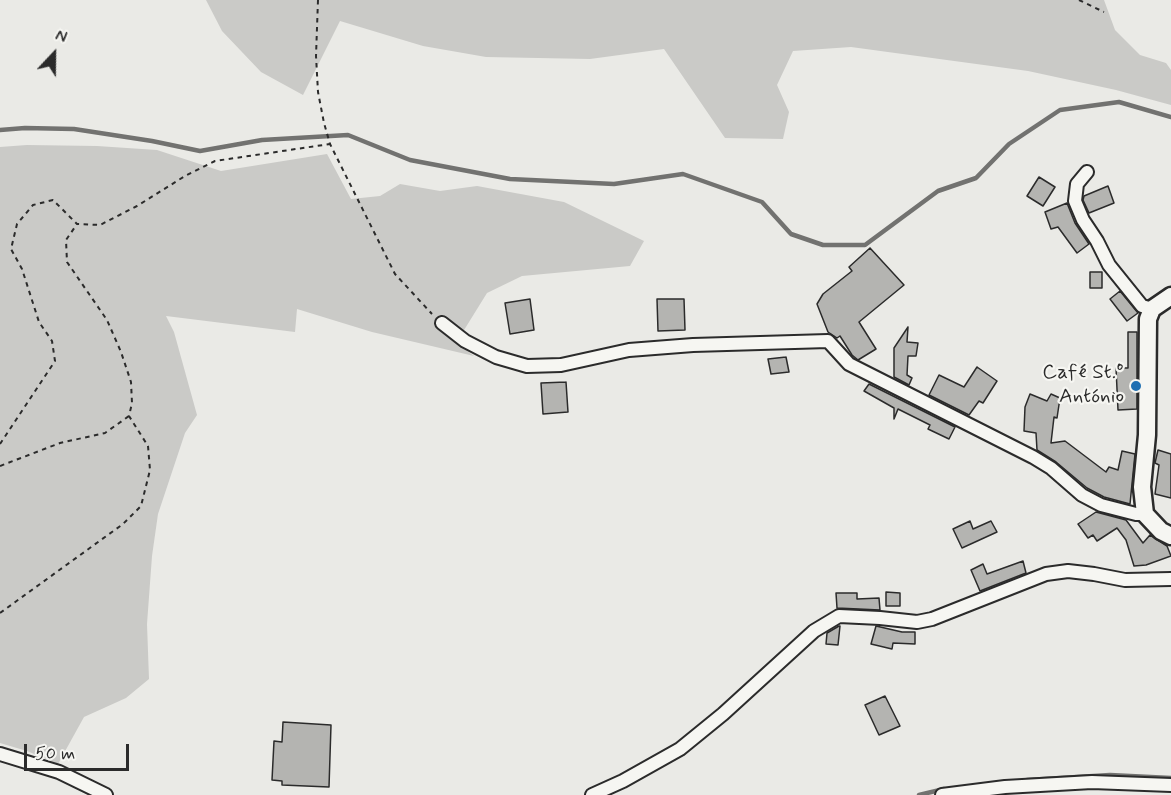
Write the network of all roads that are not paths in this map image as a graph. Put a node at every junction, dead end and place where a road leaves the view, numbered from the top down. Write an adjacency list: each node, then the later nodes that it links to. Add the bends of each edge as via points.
1 (1088, 172): 3 (street, via 1077,184 1075,201 1083,220 1109,265 1142,306)
2 (1171, 296): 3 (street)
3 (1152, 309): 5 (street, via 1148,320)
4 (442, 323): 5 (street, via 496,357 527,366 561,365 650,348 828,341 849,364 1033,457 1101,505)
5 (1144, 514): 6 (street)
6 (1171, 536)
7 (1171, 579): 11 (street, via 1046,574 932,619 917,622 839,616 814,631 680,749)
8 (0, 754): 10 (street, via 59,772)
9 (1171, 784): 12 (street, via 1092,782)
10 (106, 795)
11 (592, 795)
12 (942, 795)

